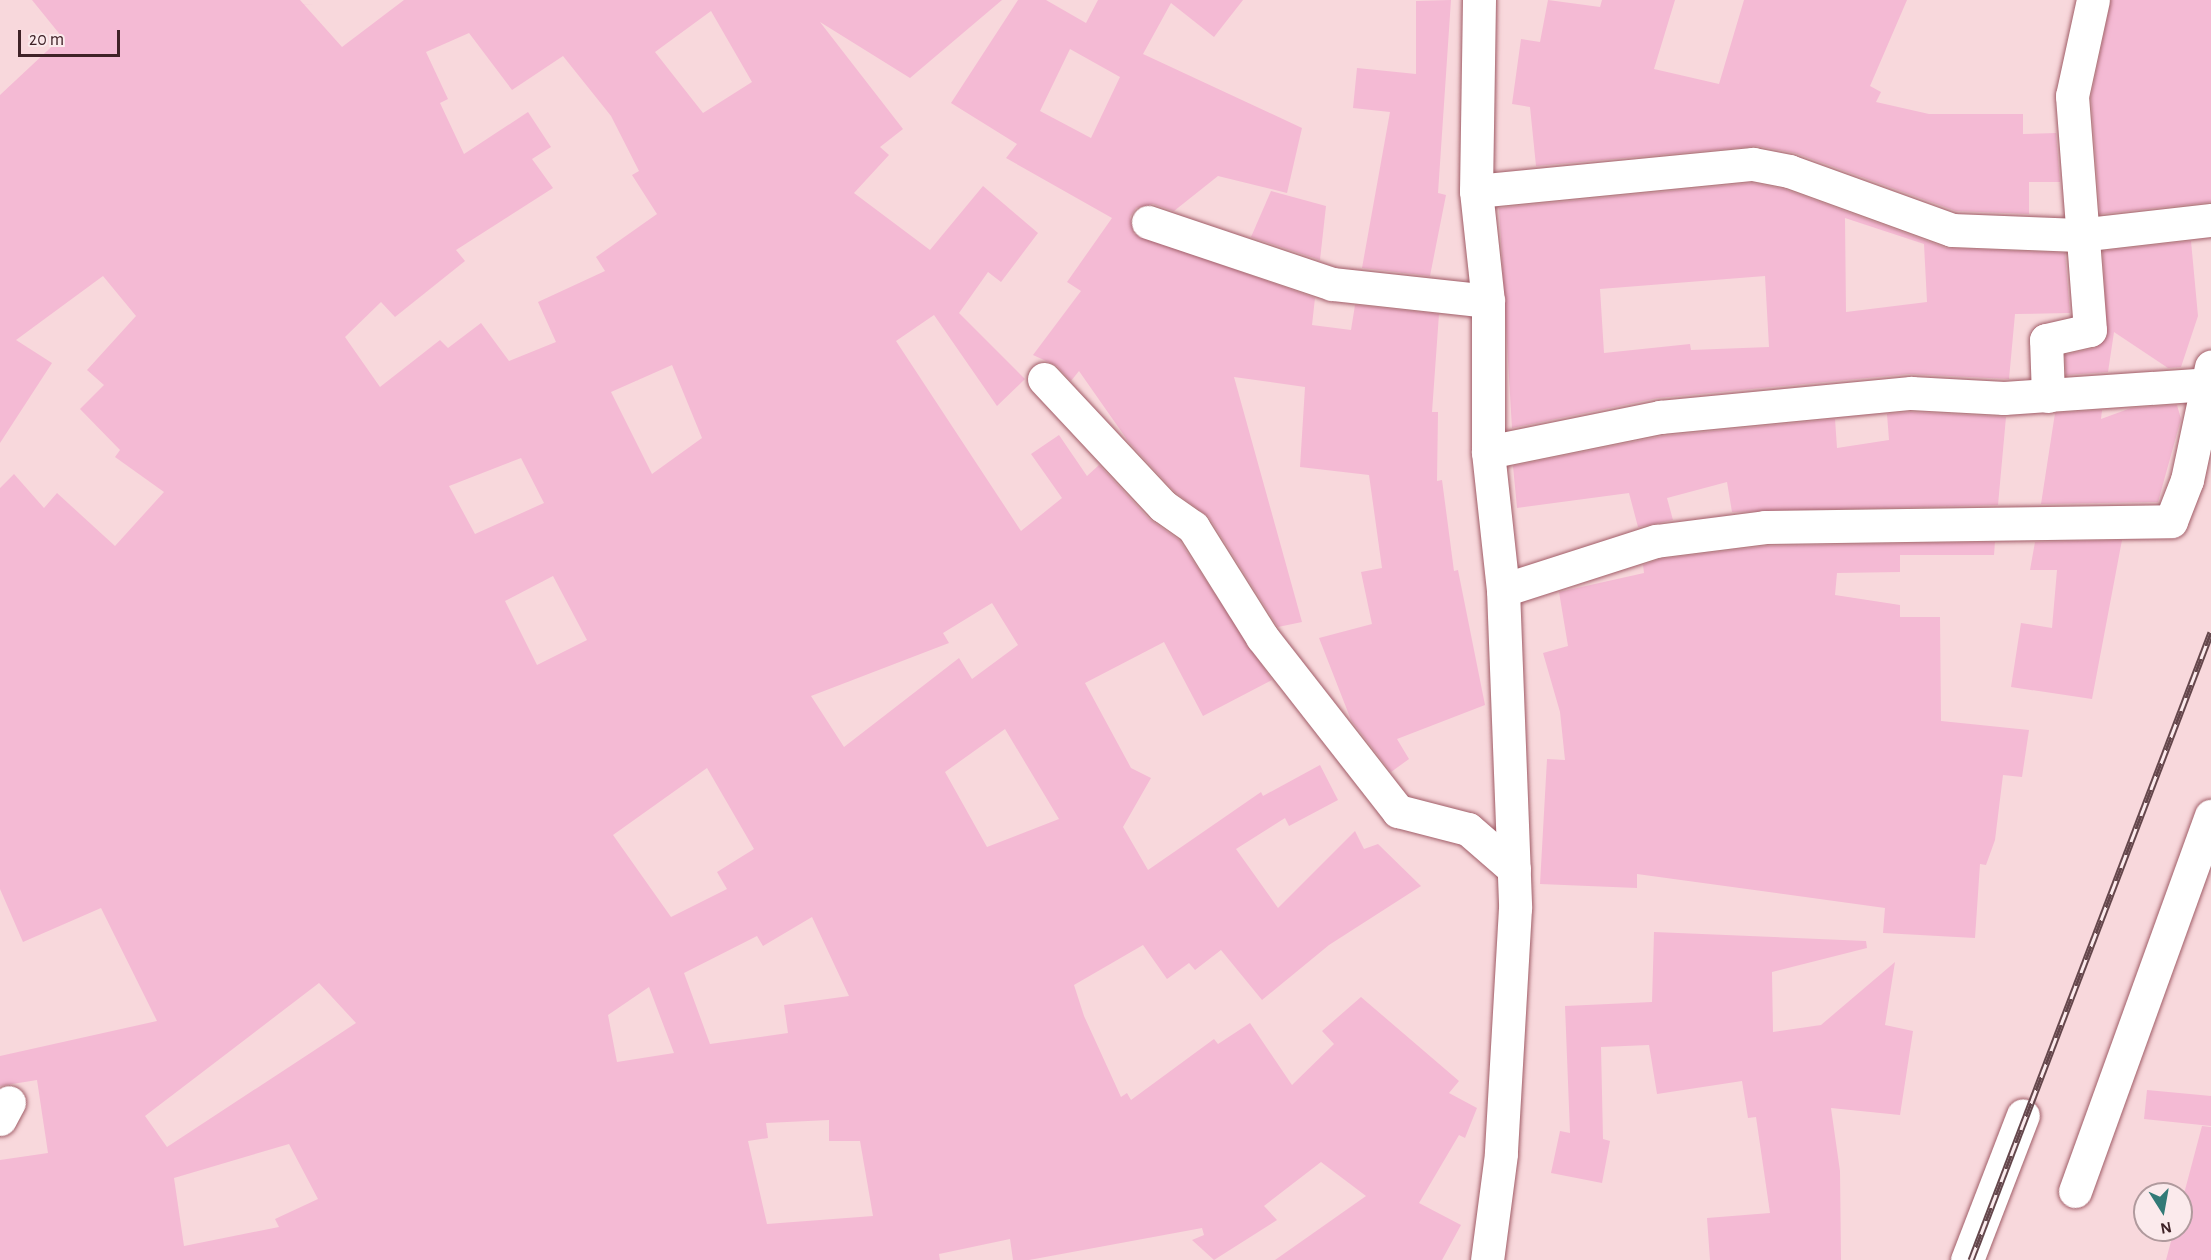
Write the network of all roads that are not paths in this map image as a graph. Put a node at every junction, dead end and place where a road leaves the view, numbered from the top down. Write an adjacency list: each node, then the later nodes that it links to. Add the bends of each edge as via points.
1 (1479, 0): 3 (street)
2 (2093, 0): 6 (street, via 2072,96)
3 (1476, 191): 6 (street, via 1753,164 1798,174 1952,230); 7 (street)
4 (2211, 220): 6 (street)
5 (1148, 222): 7 (street, via 1332,284)
6 (2079, 235): 10 (street, via 2090,330 2046,340)
7 (1488, 301): 11 (street)
8 (2209, 375): 10 (street); 12 (street, via 2171,521 1765,527 1656,541)
9 (1044, 379): 14 (street, via 1163,506 1193,527 1262,637 1398,811 1468,829)
10 (2048, 396): 11 (street, via 1911,393 1660,417)
11 (1488, 452): 12 (street)
12 (1503, 590): 14 (street)
13 (2211, 816): 18 (street)
14 (1514, 869): 19 (street, via 1502,1154)
15 (0, 1104): 17 (street, via 9,1102)
16 (2023, 1115): 20 (street)
17 (0, 1119)
18 (2075, 1191)
19 (1487, 1260)
20 (1967, 1260)

